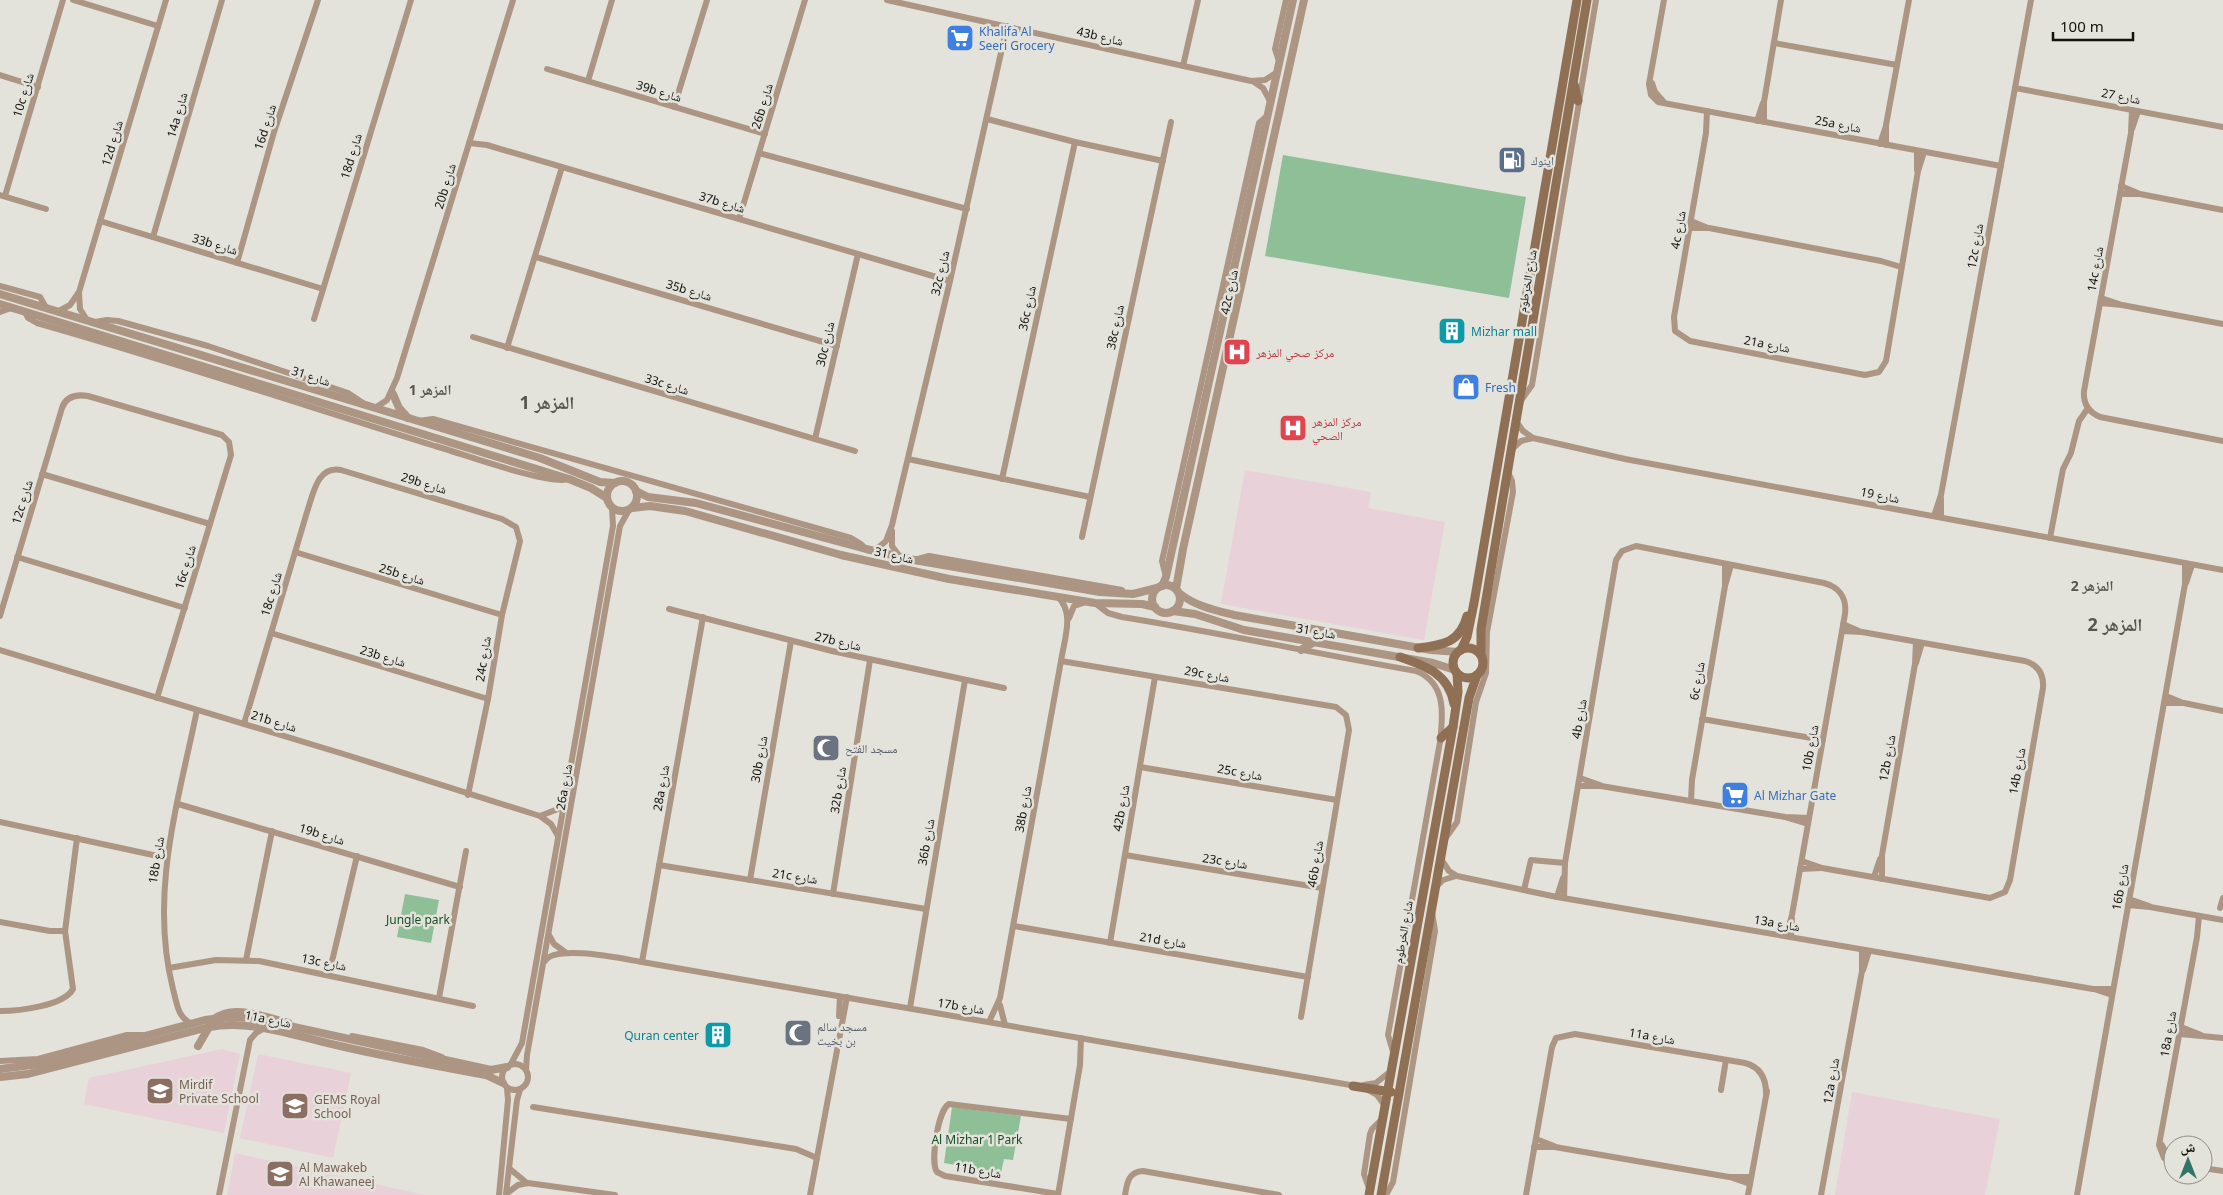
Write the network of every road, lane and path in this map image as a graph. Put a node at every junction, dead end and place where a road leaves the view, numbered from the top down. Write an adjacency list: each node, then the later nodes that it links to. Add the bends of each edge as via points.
1 (63, 0): 38 (street, 10c شارع)
2 (73, 0): 24 (street)
3 (166, 0): 24 (street, 12d شارع)
4 (222, 0): 71 (street, 14a شارع)
5 (318, 0): 74 (street, 16d شارع, via 274,132)
6 (411, 0): 78 (street, 18d شارع)
7 (513, 0): 53 (street, 20b شارع)
8 (612, 0): 35 (street)
9 (707, 0): 43 (street)
10 (805, 0): 52 (street, 26b شارع)
11 (887, 0): 23 (street, 43b شارع)
12 (1198, 0): 31 (street)
13 (1286, 0): 29 (street, via 1275,50)
14 (1293, 0): 29 (street, 42c شارع)
15 (1304, 0): 131 (street, 42c شارع)
16 (1577, 0): 27 (main road, شارع الخرطوم)
17 (1587, 0): 28 (main road, شارع الخرطوم)
18 (1596, 0): 41 (street)
19 (1664, 0): 45 (street, 25a شارع, via 1651,76 1652,92 1658,102)
20 (1781, 0): 26 (street)
21 (1909, 0): 30 (street)
22 (2031, 0): 39 (street, 12c شارع)
23 (905, 2): 25 (street, 43b شارع)
24 (158, 26): 67 (street, 12d شارع)
25 (1007, 26): 31 (street, 43b شارع); 47 (street, 32c شارع)
26 (1774, 43): 30 (street); 42 (street)
27 (1567, 51): 28 (main road); 144 (main road, شارع الخرطوم)
28 (1578, 53): 37 (main road, شارع الخرطوم)
29 (1279, 61): 33 (street, 42c شارع)
30 (1897, 65): 55 (street)
31 (1183, 66): 36 (street, 43b شارع)
32 (548, 69): 35 (street, 39b شارع)
33 (1276, 73): 36 (street, 43b شارع, via 1265,80); 40 (street, 42c شارع)
34 (0, 75): 38 (street)
35 (588, 81): 43 (street, 39b شارع)
36 (1250, 81): 40 (street, 43b شارع, via 1263,88)
37 (1573, 81): 41 (main road); 99 (main road, شارع الخرطوم)
38 (38, 87): 62 (street, 10c شارع)
39 (2015, 88): 44 (street, شارع 27); 59 (street, 12c شارع)
40 (1270, 101): 46 (street, 42c شارع)
41 (1578, 101): 99 (street, via 1532,385)
42 (1764, 102): 48 (street); 50 (street)
43 (674, 107): 52 (street, 39b شارع)
44 (2135, 110): 51 (street, شارع 27); 61 (street, 14c شارع)
45 (1710, 112): 48 (street, 25a شارع); 68 (street, 4c شارع)
46 (1267, 116): 130 (street, 42c شارع); 139 (street, via 1259,123 1162,561)
47 (987, 119): 54 (street); 64 (street, 32c شارع)
48 (1757, 121): 50 (street, 25a شارع)
49 (1171, 122): 58 (street, 38c شارع)
50 (1764, 122): 55 (street, 25a شارع)
51 (2223, 127)
52 (765, 134): 57 (street, 26b شارع)
53 (470, 140): 60 (street, 37b شارع); 95 (street, 20b شارع)
54 (1075, 142): 58 (street); 117 (street, 36c شارع)
55 (1883, 144): 56 (street, 25a شارع)
56 (1921, 151): 59 (street, 25a شارع); 75 (street)
57 (759, 153): 64 (street); 66 (street, 26b شارع)
58 (1162, 161): 120 (street, 38c شارع)
59 (2001, 166): 124 (street, 12c شارع)
60 (562, 167): 66 (street, 37b شارع); 73 (street)
61 (2120, 190): 65 (street); 81 (street, 14c شارع)
62 (3, 196): 63 (street)
63 (46, 209)
64 (967, 209): 76 (street, 32c شارع)
65 (2223, 210)
66 (739, 219): 72 (street, 37b شارع)
67 (100, 221): 71 (street, 33b شارع); 79 (street, 12d شارع)
68 (1691, 221): 69 (street, 4c شارع); 70 (street)
69 (1690, 228): 70 (street); 91 (street, 4c شارع, via 1674,317)
70 (1709, 228): 75 (street)
71 (153, 237): 74 (street, 33b شارع)
72 (858, 254): 76 (street, 37b شارع); 93 (street, 30c شارع)
73 (536, 257): 93 (street, 35b شارع); 94 (street)
74 (237, 263): 78 (street, 33b شارع)
75 (1902, 264): 91 (street, 21a شارع, via 1885,364 1878,370 1859,373 1690,341)
76 (950, 281): 112 (street, 32c شارع)
77 (0, 286): 84 (street, via 40,297)
78 (323, 289): 88 (street, 18d شارع)
79 (79, 292): 87 (street, 12d شارع, via 68,307); 89 (street, 12d شارع, via 80,309)
80 (0, 294): 84 (street, شارع 31)
81 (2100, 300): 90 (street); 101 (street, 14c شارع, via 2084,394)
82 (0, 304): 83 (street, شارع 31)
83 (11, 308): 85 (street); 86 (street, شارع 31)
84 (47, 309): 87 (street, شارع 31)
85 (0, 312)
86 (25, 312): 98 (street, شارع 31); 116 (street, via 37,323 453,451 551,480)
87 (57, 312): 89 (street, شارع 31)
88 (314, 319)
89 (91, 321): 100 (street, شارع 31)
90 (2223, 324)
91 (1675, 331)
92 (473, 337): 94 (street, 33c شارع)
93 (836, 346): 108 (street, 30c شارع)
94 (507, 348): 108 (street, 33c شارع)
95 (397, 378): 96 (street, 20b شارع); 100 (street, 20b شارع, via 387,400)
96 (393, 394): 102 (street, 20b شارع); 104 (street, via 399,408)
97 (70, 398): 115 (street, 12c شارع, via 62,408); 125 (street, 16c شارع, via 88,396 222,435 229,442 231,455)
98 (324, 405): 102 (street, via 335,404 375,416); 116 (street, شارع 31)
99 (1518, 406): 105 (main road, شارع الخرطوم)
100 (375, 408): 102 (street, شارع 31)
101 (2088, 408): 103 (street); 106 (street)
102 (388, 412): 104 (street, شارع 31)
103 (2094, 414): 106 (street); 109 (street)
104 (413, 421): 118 (street, شارع 31, via 540,458 600,482); 132 (street, via 433,420 687,491 851,538)
105 (1516, 421): 107 (street); 110 (main road, شارع الخرطوم)
106 (2078, 426): 129 (street, via 2072,453 2063,469)
107 (1533, 438): 110 (street, via 1521,441); 124 (street, شارع 19)
108 (814, 439): 111 (street, 33c شارع)
109 (2223, 441)
110 (1511, 450): 113 (main road, شارع الخرطوم)
111 (855, 451)
112 (908, 459): 117 (street); 126 (street, 32c شارع)
113 (1507, 470): 145 (street, via 1513,492); 153 (main road, شارع الخرطوم)
114 (325, 472): 127 (street, 29b شارع, via 341,470 502,519); 133 (street, 18c شارع, via 318,482)
115 (42, 474): 125 (street); 134 (street, 12c شارع)
116 (570, 479): 121 (street, شارع 31)
117 (1002, 479): 120 (street)
118 (615, 483): 119 (street, via 629,483); 121 (street, via 609,488)
119 (636, 491): 123 (street, via 636,502); 132 (street, شارع 31, via 648,497 705,505)
120 (1090, 497): 128 (street, 38c شارع)
121 (607, 498): 122 (street)
122 (612, 508): 123 (street, via 622,512); 193 (street, 26a شارع, via 613,526)
123 (630, 509): 142 (street, شارع 31, via 650,506 684,512 841,555); 232 (street, 26a شارع, via 620,526)
124 (1937, 517): 129 (street, شارع 19)
125 (210, 524): 147 (street, 16c شارع)
126 (892, 525): 132 (street, 32c شارع, via 884,544); 135 (street, 32c شارع, via 892,546)
127 (516, 527): 150 (street, 24c شارع, via 520,542)
128 (1082, 537)
129 (2050, 538): 136 (street, شارع 19)
130 (1172, 546): 131 (street); 139 (street, 42c شارع)
131 (1183, 549): 141 (street, 42c شارع)
132 (870, 550): 135 (street, شارع 31)
133 (295, 552): 150 (street, 25b شارع); 156 (street, 18c شارع)
134 (17, 557): 147 (street); 151 (street, 12c شارع)
135 (900, 557): 140 (street, شارع 31, via 1071,588 1133,594)
136 (2189, 564): 138 (street, شارع 19); 175 (street, 16b شارع)
137 (1728, 565): 155 (street, 10b شارع, via 1824,583 1842,592 1846,605); 180 (street, 6c شارع); 186 (street, 4b شارع, via 1643,548 1627,551 1618,557)
138 (2223, 570)
139 (1166, 577): 140 (street, 42c شارع)
140 (1160, 587): 141 (street, via 1172,586); 146 (street, via 1152,597)
141 (1178, 591): 149 (street, via 1180,604); 160 (street, شارع 31, via 1202,606 1234,615)
142 (1058, 597): 143 (street, شارع 31); 154 (street, 38b شارع, via 1066,608)
143 (1091, 602): 146 (street, شارع 31); 154 (street, 38b شارع, via 1074,606); 162 (street, via 1119,617)
144 (1474, 603): 160 (main road, via 1454,640); 163 (main road, شارع الخرطوم, via 1466,642)
145 (1492, 603): 153 (main road); 200 (street, via 1487,632 1486,673 1476,702 1457,822)
146 (1155, 607): 149 (street, via 1163,613)
147 (185, 608): 173 (street, 16c شارع)
148 (669, 609): 152 (street, 27b شارع)
149 (1173, 612): 158 (street, شارع 31, via 1195,614 1239,629)
150 (502, 615): 174 (street, 24c شارع)
151 (0, 616)
152 (703, 617): 157 (street, 27b شارع); 209 (street, 28a شارع)
153 (1483, 617): 164 (main road, شارع الخرطوم)
154 (1067, 624): 167 (street, 38b شارع)
155 (1842, 628): 159 (street); 184 (street, 10b شارع)
156 (271, 633): 174 (street, 23b شارع); 181 (street, 18c شارع)
157 (792, 641): 166 (street, 27b شارع); 215 (street, 30b شارع)
158 (1314, 642): 162 (street); 165 (street, شارع 31)
159 (1919, 643): 203 (street, 12b شارع); 214 (street, 14b شارع, via 2028,662 2039,670 2043,688 2009,884 2001,893 1982,896)
160 (1418, 648): 163 (street, شارع 31)
161 (0, 650): 173 (street, 21b شارع)
162 (1301, 650): 183 (street, via 1422,674 1442,701)
163 (1459, 651): 164 (main road, via 1472,648); 168 (main road, via 1454,660)
164 (1481, 654): 169 (main road, via 1484,663)
165 (1400, 657): 168 (street, شارع 31, via 1444,665); 177 (main road, via 1439,674 1449,688)
166 (870, 660): 171 (street, 27b شارع); 220 (street, 32b شارع)
167 (1061, 661): 170 (street, 29c شارع); 230 (street, 38b شارع)
168 (1456, 671): 169 (main road, via 1467,678); 177 (main road, شارع الخرطوم)
169 (1477, 675): 200 (main road, شارع الخرطوم, via 1470,692)
170 (1155, 677): 179 (street, 29c شارع, via 1336,707); 185 (street, 42b شارع)
171 (965, 680): 172 (street, 27b شارع); 225 (street, 36b شارع)
172 (1004, 688)
173 (158, 698): 176 (street, 21b شارع)
174 (488, 699): 189 (street, 24c شارع)
175 (2165, 699): 178 (street); 223 (street, 16b شارع)
176 (197, 710): 181 (street, 21b شارع); 192 (street, 18b شارع)
177 (1455, 710): 182 (main road, شارع الخرطوم)
178 (2223, 711)
179 (1346, 715): 190 (street, 46b شارع, via 1349,730)
180 (1702, 719): 184 (street); 191 (street, 6c شارع)
181 (244, 724): 189 (street, 21b شارع)
182 (1453, 727): 183 (main road); 267 (main road, شارع الخرطوم)
183 (1441, 738): 267 (street, via 1388,1035)
184 (1823, 740): 195 (street, 10b شارع)
185 (1140, 767): 190 (street, 25c شارع); 202 (street, 42b شارع)
186 (1580, 778): 187 (street, 4b شارع); 188 (street)
187 (1579, 786): 188 (street); 208 (street, 4b شارع)
188 (1601, 786): 191 (street)
189 (468, 795): 194 (street, 21b شارع)
190 (1337, 800): 217 (street, 46b شارع)
191 (1688, 801): 195 (street)
192 (178, 804): 197 (street, 19b شارع); 205 (street, 18b شارع)
193 (563, 807): 194 (street); 198 (street, 26a شارع)
194 (540, 816): 198 (street, via 551,824)
195 (1809, 821): 207 (street, 10b شارع)
196 (0, 822): 199 (street)
197 (272, 831): 204 (street, 19b شارع); 238 (street)
198 (558, 836): 270 (street, 26a شارع, via 522,1043)
199 (78, 838): 205 (street); 231 (street)
200 (1444, 840): 206 (main road, شارع الخرطوم)
201 (466, 851): 216 (street)
202 (1125, 855): 217 (street, 23c شارع); 234 (street, 42b شارع)
203 (1882, 855): 213 (street, 12b شارع); 214 (street, 12b شارع)
204 (357, 856): 216 (street, 19b شارع); 243 (street)
205 (167, 858): 241 (street, 18b شارع, via 163,921)
206 (1441, 859): 212 (street); 218 (main road, شارع الخرطوم)
207 (1802, 861): 210 (street); 211 (street, 10b شارع)
208 (1565, 863): 219 (street, via 1531,860); 221 (street, 4b شارع)
209 (659, 865): 215 (street, 21c شارع); 240 (street, 28a شارع)
210 (1822, 868): 211 (street); 213 (street)
211 (1800, 869): 233 (street, 10b شارع)
212 (1457, 876): 218 (street, via 1448,878); 219 (street, 13a شارع)
213 (1874, 877): 214 (street)
214 (1882, 879)
215 (750, 880): 220 (street, 21c شارع)
216 (460, 887): 247 (street)
217 (1322, 888): 244 (street, 46b شارع)
218 (1436, 888): 226 (main road, شارع الخرطوم)
219 (1524, 890): 221 (street, 13a شارع)
220 (833, 894): 225 (street, 21c شارع)
221 (1561, 897): 233 (street, 13a شارع)
222 (2223, 898): 224 (street)
223 (2129, 902): 227 (street); 245 (street, 16b شارع)
224 (2220, 908)
225 (926, 909): 250 (street, 36b شارع)
226 (1432, 911): 288 (main road, شارع الخرطوم); 302 (street, via 1435,929 1393,1182)
227 (2201, 916): 228 (street); 261 (street, 18a شارع)
228 (2223, 920)
229 (0, 922): 231 (street)
230 (1014, 926): 234 (street, 21d شارع); 248 (street, 38b شارع)
231 (65, 931): 251 (street, via 74,984 70,995 52,1003)
232 (549, 935): 237 (street, via 554,944); 239 (street, 26a شارع)
233 (1788, 937): 235 (street, 13a شارع)
234 (1110, 943): 244 (street, 21d شارع)
235 (1862, 950): 236 (street, 13a شارع); 242 (street, 12a شارع)
236 (1869, 951): 242 (street, 12a شارع); 245 (street, 13a شارع)
237 (565, 952): 239 (street, via 552,954); 240 (street, 17b شارع)
238 (246, 960): 241 (street, 13c شارع, via 216,960); 243 (street, 13c شارع)
239 (544, 961): 272 (street, 26a شارع)
240 (642, 962): 246 (street, 17b شارع)
241 (169, 968): 252 (street, 18b شارع)
242 (1862, 971): 305 (street, 12a شارع)
243 (329, 974): 247 (street, 13c شارع)
244 (1308, 977): 253 (street, 46b شارع)
245 (2113, 992): 306 (street, 16b شارع)
246 (843, 997): 250 (street, 17b شارع); 287 (street)
247 (439, 998): 249 (street, 13c شارع)
248 (1000, 998): 254 (street, 38b شارع); 257 (street, 38b شارع)
249 (473, 1006)
250 (910, 1008): 254 (street, 17b شارع)
251 (0, 1011)
252 (180, 1015): 255 (street); 260 (street)
253 (1301, 1016)
254 (989, 1022): 257 (street, 17b شارع)
255 (192, 1024): 260 (street, 11a شارع); 270 (street, 11a شارع, via 213,1019 252,1018 491,1070)
256 (238, 1024): 258 (street, 11a شارع); 259 (street, 11a شارع); 265 (street, via 248,1032)
257 (1005, 1025): 264 (street, 17b شارع)
258 (209, 1027): 266 (street); 274 (street, 11a شارع, via 37,1072)
259 (265, 1028): 265 (street); 275 (street, 11a شارع, via 486,1075)
260 (174, 1029): 262 (street, 11a شارع)
261 (2180, 1030): 263 (street); 286 (street, 18a شارع, via 2162,1136)
262 (146, 1036): 269 (street, 11a شارع, via 127,1035 38,1059); 271 (street, 11a شارع, via 39,1064)
263 (2223, 1038)
264 (1084, 1039): 276 (street, 17b شارع); 282 (street)
265 (250, 1040): 295 (street)
266 (198, 1046)
267 (1395, 1056): 273 (main road, شارع الخرطوم)
268 (1726, 1060): 279 (street); 283 (street, 11a شارع, via 1575,1034 1556,1038); 290 (street, 11a شارع, via 1745,1063 1765,1074 1766,1093)
269 (0, 1061)
270 (509, 1066): 272 (street, via 518,1064); 275 (street, via 502,1076)
271 (0, 1069)
272 (526, 1070): 277 (street, via 526,1086)
273 (1392, 1070): 276 (street, 17b شارع, via 1376,1083); 278 (main road, شارع الخرطوم)
274 (0, 1077)
275 (505, 1086): 277 (street); 296 (street, via 508,1100)
276 (1353, 1086): 278 (main road); 280 (street, 17b شارع, via 1374,1093)
277 (520, 1090): 289 (street)
278 (1387, 1090): 280 (main road, شارع الخرطوم); 288 (main road, via 1393,1096)
279 (1720, 1090)
280 (1385, 1106): 293 (main road, شارع الخرطوم)
281 (533, 1107): 287 (street, via 796,1149)
282 (1070, 1121): 294 (street); 294 (street, 11b شارع, via 949,1104 942,1113 933,1164 937,1172 946,1176)
283 (1536, 1139): 284 (street); 285 (street)
284 (1534, 1147): 285 (street); 303 (street)
285 (1555, 1147): 290 (street)
286 (2163, 1149)
287 (817, 1158): 298 (street)
288 (1386, 1158): 301 (main road, شارع الخرطوم)
289 (510, 1170): 291 (street); 296 (street)
290 (1750, 1180): 304 (street)
291 (528, 1183): 292 (street); 296 (street, via 518,1185)
292 (582, 1192): 297 (street)
293 (1370, 1193)
294 (1058, 1194)
295 (219, 1195)
296 (504, 1195)
297 (615, 1195)
298 (810, 1195)
299 (1125, 1195): 300 (street, via 1129,1178 1143,1171)
300 (1279, 1195)
301 (1380, 1195)
302 (1386, 1195)
303 (1526, 1195)
304 (1748, 1195)
305 (1821, 1195)
306 (2077, 1195)

